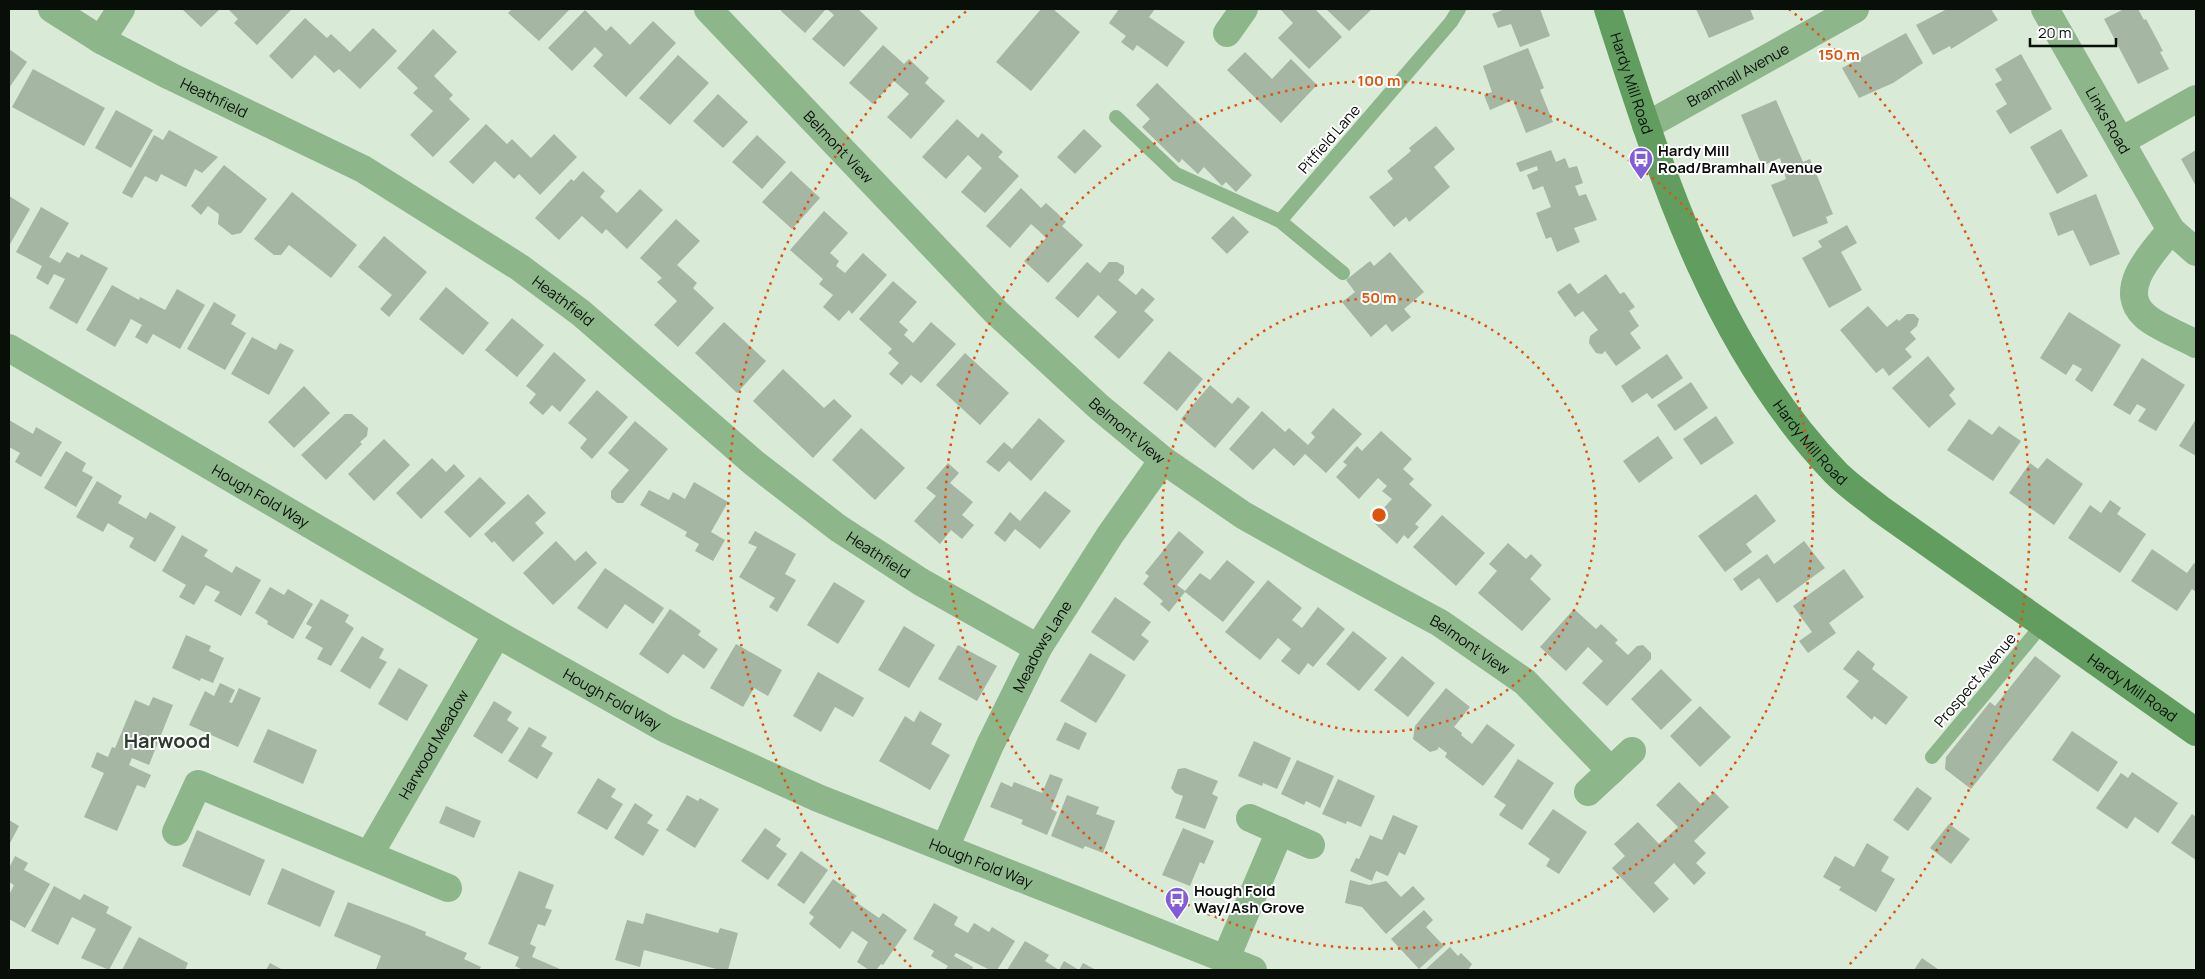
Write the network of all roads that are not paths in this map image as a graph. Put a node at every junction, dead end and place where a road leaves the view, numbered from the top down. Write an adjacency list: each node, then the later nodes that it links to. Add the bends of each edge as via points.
1 (52, 9): 10 (street, Heathfield)
2 (122, 9): 10 (street)
3 (708, 9): 21 (street, Belmont View, via 996,312 1099,407)
4 (1244, 9): 9 (street)
5 (1459, 9): 15 (lane, Pitfield Lane)
6 (1608, 9): 13 (main road, Hardy Mill Road)
7 (1855, 9): 13 (street, Bramhall Avenue)
8 (2045, 9): 14 (street, Links Road)
9 (1227, 33)
10 (101, 40): 24 (street, Heathfield, via 363,169 518,267 581,313 754,464 838,528 921,582)
11 (2196, 99): 14 (street)
12 (1116, 117): 15 (lane, via 1176,174)
13 (1646, 126): 22 (main road, Hardy Mill Road, via 1693,252 1722,311 1748,359 1810,443 1837,474 1880,509)
14 (2121, 141): 16 (street, Links Road)
15 (1280, 221): 18 (lane)
16 (2171, 230): 17 (street, Links Road); 19 (street, via 2143,264 2134,288 2137,303 2145,316)
17 (2196, 252)
18 (1342, 273)
19 (2196, 344)
20 (9, 348): 23 (street, Hough Fold Way)
21 (1163, 460): 24 (street, Meadows Lane, via 1110,535); 28 (street, Belmont View, via 1244,515 1440,623 1525,682)
22 (2043, 624): 25 (main road, Hardy Mill Road); 27 (lane, Prospect Avenue)
23 (497, 634): 34 (street, Hough Fold Way, via 666,729 818,798); 35 (street, Harwood Meadow)
24 (1038, 648): 34 (street, Meadows Lane, via 990,745)
25 (2196, 732)
26 (1632, 751): 28 (street)
27 (1932, 757)
28 (1611, 771): 29 (street)
29 (1588, 792)
30 (1250, 818): 31 (street)
31 (1280, 831): 33 (street); 37 (street)
32 (176, 832): 35 (street, via 198,784)
33 (1311, 845)
34 (945, 848): 37 (street, Hough Fold Way)
35 (369, 855): 36 (street)
36 (448, 888)
37 (1226, 958): 38 (street, Hough Fold Way)
38 (1254, 970)

